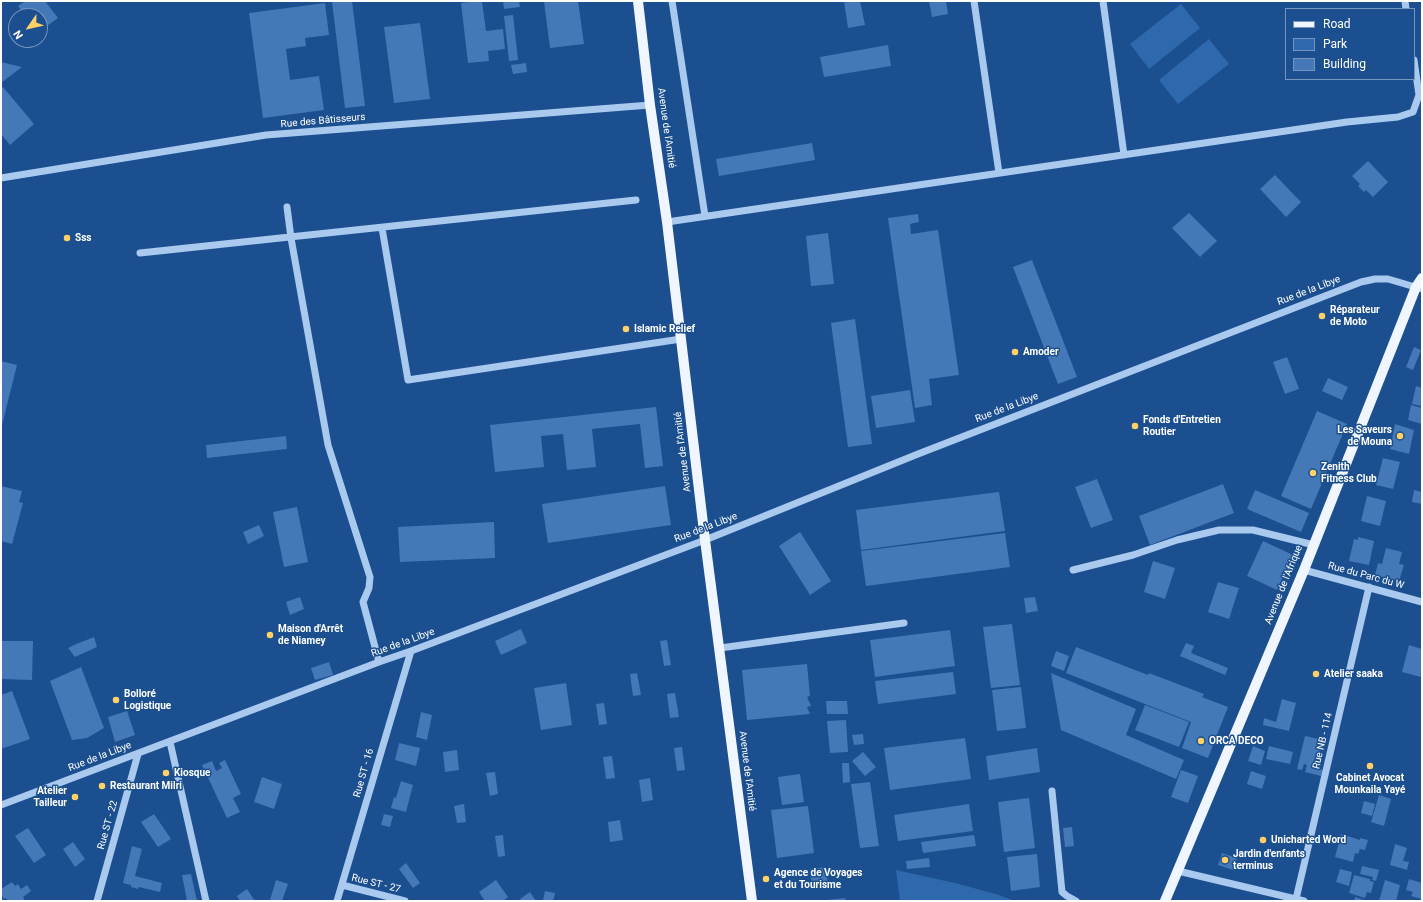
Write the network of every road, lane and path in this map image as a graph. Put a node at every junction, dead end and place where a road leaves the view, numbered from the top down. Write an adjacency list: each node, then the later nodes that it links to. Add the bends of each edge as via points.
1 (638, 1): 6 (main road, Avenue de l'Amitié)
2 (672, 1): 12 (street)
3 (974, 1): 8 (street)
4 (1103, 1): 7 (street)
5 (1415, 67): 7 (street, via 1419,95 1413,112 1398,117 1347,122)
6 (650, 105): 9 (street, Rue des Bâtisseurs, via 266,135); 13 (main road, Avenue de l'Amitié)
7 (1124, 155): 8 (street)
8 (999, 173): 12 (street)
9 (1, 178)
10 (636, 200): 14 (street)
11 (287, 208): 15 (street)
12 (705, 216): 13 (street)
13 (667, 222): 19 (main road, Avenue de l'Amitié)
14 (382, 228): 15 (street); 19 (street, via 408,380)
15 (291, 238): 16 (street); 29 (street, via 328,445 370,577 369,588 363,602)
16 (140, 253)
17 (1422, 278): 18 (main road, Avenue de l'Afrique)
18 (1419, 288): 20 (street, Rue de la Libye, via 1388,279 1361,282 918,454); 21 (main road, Avenue de l'Afrique)
19 (681, 339): 20 (main road, Avenue de l'Amitié)
20 (705, 540): 27 (main road, Avenue de l'Amitié); 28 (street, Rue de la Libye)
21 (1314, 545): 22 (street, via 1254,530 1219,530); 23 (main road, Avenue de l'Afrique)
22 (1073, 570)
23 (1304, 570): 24 (street, Rue du Parc du W); 34 (main road, Avenue de l'Afrique)
24 (1369, 587): 25 (street, Rue du Parc du W); 36 (street, Rue NB - 114)
25 (1422, 601)
26 (904, 623): 27 (street)
27 (720, 648): 41 (main road, Avenue de l'Amitié)
28 (411, 651): 29 (street, Rue de la Libye); 35 (street, Rue ST - 16)
29 (378, 662): 30 (street, Rue de la Libye)
30 (170, 742): 31 (street, Rue de la Libye); 38 (street)
31 (138, 754): 33 (street, Rue de la Libye); 37 (street, Rue ST - 22)
32 (1052, 791): 42 (street, via 1062,892)
33 (1, 805)
34 (1178, 871): 36 (street); 43 (main road, Avenue de l'Afrique)
35 (342, 886): 39 (street, Rue ST - 16); 40 (street, Rue ST - 27)
36 (1296, 899): 44 (street)
37 (96, 901)
38 (206, 901)
39 (337, 901)
40 (405, 901)
41 (752, 901)
42 (1076, 901)
43 (1165, 901)
44 (1304, 901)

